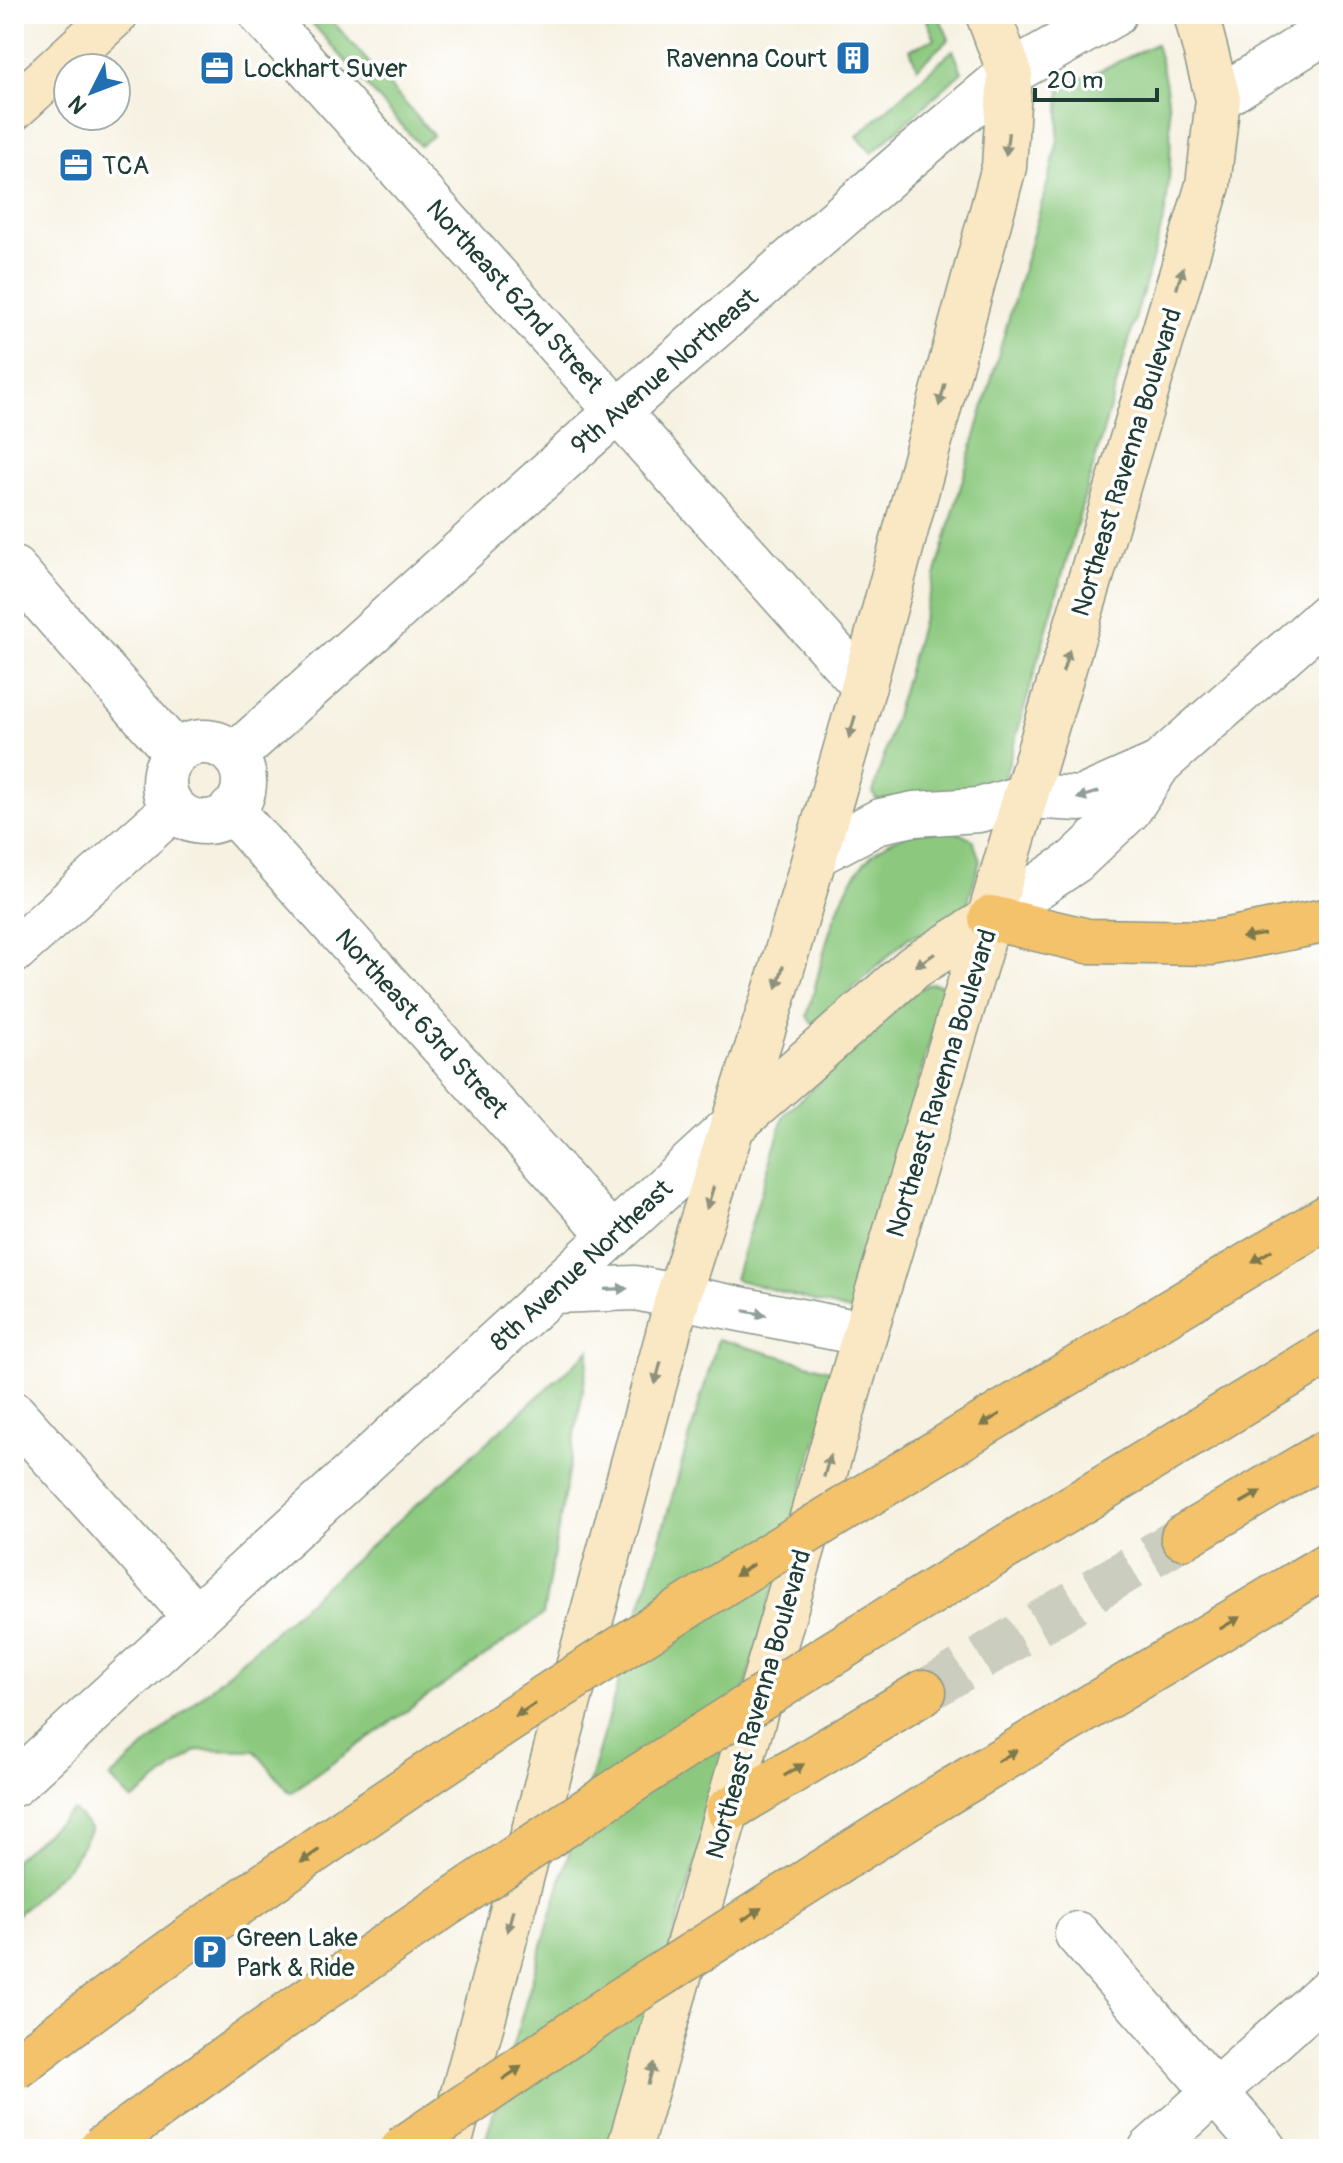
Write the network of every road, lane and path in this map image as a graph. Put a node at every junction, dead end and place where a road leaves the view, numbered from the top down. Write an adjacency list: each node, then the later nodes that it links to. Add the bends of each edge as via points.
1 (116, 14): 9 (main road)
2 (261, 14): 10 (street, Northeast 62nd Street)
3 (988, 14): 7 (main road)
4 (1114, 14): 7 (street, 9th Avenue Northeast)
5 (1196, 14): 8 (main road, Northeast Ravenna Boulevard)
6 (1310, 40): 8 (street)
7 (1010, 73): 10 (street, 9th Avenue Northeast); 13 (main road, one-way to 13, via 1004,167)
8 (1218, 99): 17 (main road, Northeast Ravenna Boulevard, one-way to 8, via 1208,185)
9 (14, 108)
10 (618, 410): 13 (street, Northeast 62nd Street); 15 (street, 9th Avenue Northeast)
11 (14, 569): 14 (street)
12 (1329, 614): 16 (street, 8th Avenue Northeast)
13 (864, 686): 20 (main road, one-way to 20)
14 (176, 753): 15 (street, via 211,743); 18 (street, via 164,776)
15 (234, 756): 19 (street, via 243,782 242,795)
16 (1159, 764): 17 (street, 8th Avenue Northeast, one-way to 17, via 1080,799); 21 (street, 8th Avenue Northeast, via 1129,810 1075,861)
17 (1027, 796): 20 (street, 8th Avenue Northeast, via 979,810 880,821); 21 (main road, Northeast Ravenna Boulevard)
18 (174, 808): 19 (street, via 197,822 212,821); 23 (street)
19 (231, 810): 26 (street, Northeast 63rd Street)
20 (815, 855): 24 (main road, one-way to 24)
21 (991, 918): 22 (highway, one-way to 21, via 1212,943 1088,941); 24 (main road, 8th Avenue Northeast, one-way to 24, via 914,967); 29 (main road, Northeast Ravenna Boulevard)
22 (1329, 920)
23 (14, 951)
24 (734, 1124): 26 (street, 8th Avenue Northeast); 28 (main road, one-way to 28)
25 (1329, 1216): 41 (highway, one-way to 41, bridge, via 653,1627 443,1764)
26 (612, 1236): 27 (street, 8th Avenue Northeast)
27 (553, 1291): 28 (street, one-way to 28, via 635,1288); 35 (street, 8th Avenue Northeast)
28 (678, 1297): 29 (street, one-way to 29); 45 (main road, one-way to 45)
29 (865, 1334): 38 (main road, Northeast Ravenna Boulevard, one-way to 29)
30 (1329, 1351): 43 (highway, bridge, via 905,1607 606,1796 313,1995)
31 (14, 1414): 35 (street)
32 (1329, 1451): 33 (highway, one-way to 32)
33 (1183, 1537)
34 (1329, 1564): 44 (highway, one-way to 34, bridge, via 621,2000 940,1797)
35 (196, 1618): 37 (street, 8th Avenue Northeast)
36 (924, 1692): 38 (highway, one-way to 36)
37 (14, 1784)
38 (728, 1810): 46 (main road, Northeast Ravenna Boulevard, one-way to 38)
39 (1077, 1934): 42 (street)
40 (1329, 1990): 42 (street)
41 (14, 2068)
42 (1214, 2092): 47 (street); 48 (street)
43 (101, 2149)
44 (402, 2149)
45 (448, 2149)
46 (629, 2149)
47 (1151, 2149)
48 (1265, 2149)

